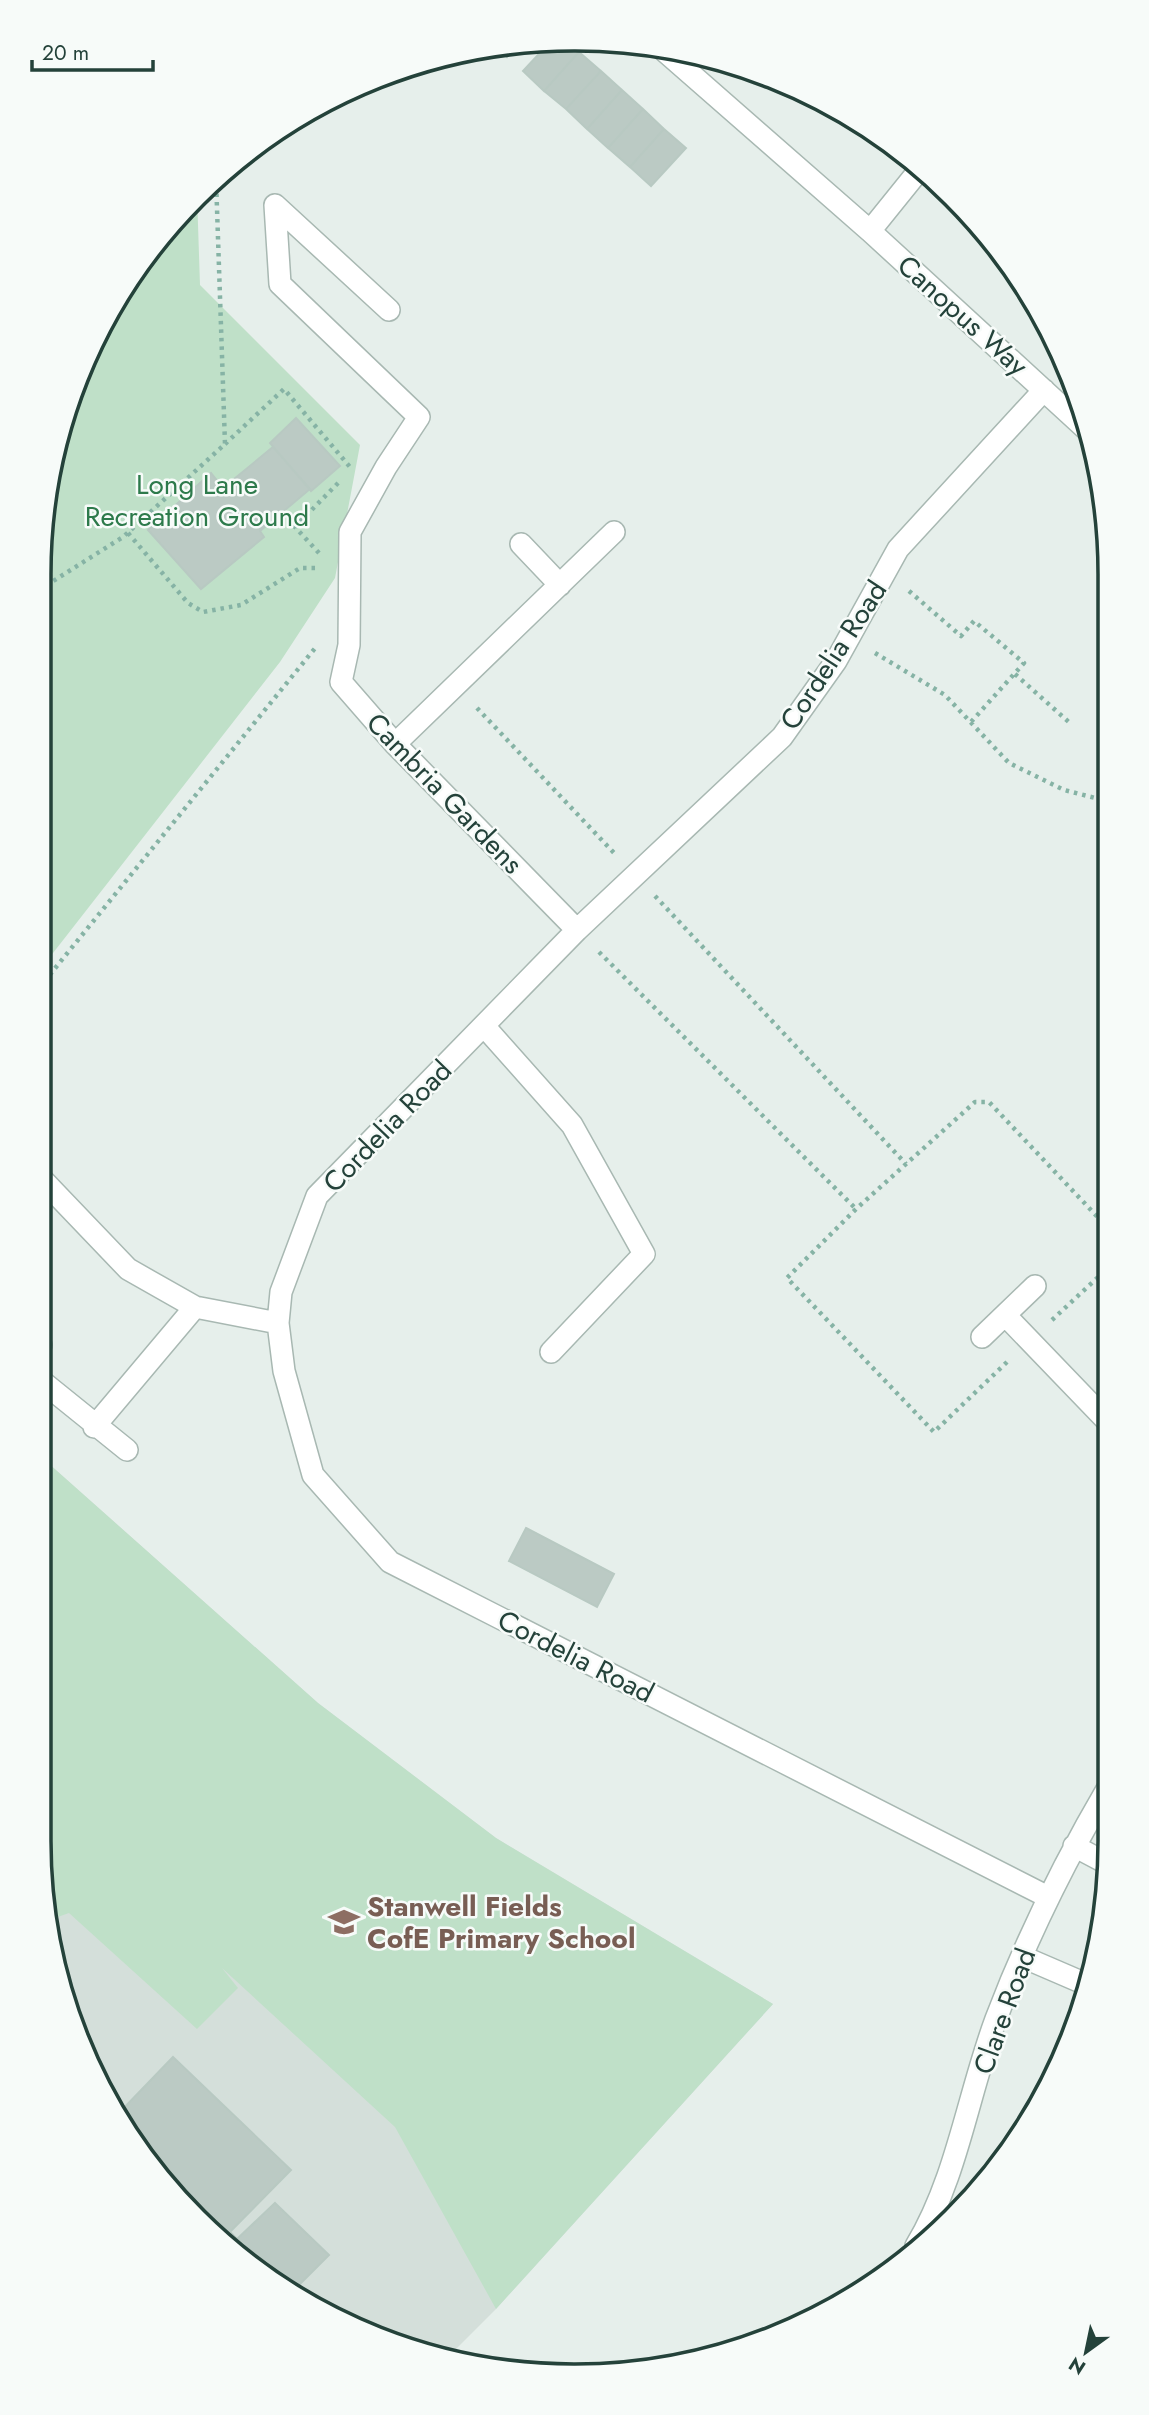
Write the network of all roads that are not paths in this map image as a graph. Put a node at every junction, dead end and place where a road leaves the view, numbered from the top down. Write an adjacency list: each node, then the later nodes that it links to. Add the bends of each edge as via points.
1 (676, 61): 3 (street, Canopus Way)
2 (914, 176): 3 (street)
3 (870, 230): 5 (street, Canopus Way)
4 (389, 310): 10 (street, Cambria Gardens, via 275,205 280,284 419,417 350,532 349,645 341,682)
5 (1044, 390): 6 (street, Canopus Way); 11 (street, Cordelia Road, via 898,549 836,661 782,737)
6 (1073, 417)
7 (614, 533): 9 (street)
8 (521, 544): 9 (street)
9 (560, 585): 10 (street)
10 (395, 744): 11 (street, Cambria Gardens)
11 (578, 930): 12 (street, Cordelia Road)
12 (484, 1027): 17 (street, Cordelia Road, via 317,1196 281,1292); 19 (street, via 572,1125 644,1254)
13 (51, 1189): 15 (street, via 128,1269)
14 (1035, 1286): 16 (street)
15 (195, 1307): 17 (street); 22 (street)
16 (1005, 1315): 18 (street); 21 (street)
17 (278, 1323): 27 (street, Cordelia Road, via 284,1371 313,1475 390,1562)
18 (982, 1337)
19 (551, 1352)
20 (51, 1390): 22 (street)
21 (1098, 1412)
22 (94, 1427): 23 (street)
23 (127, 1450)
24 (1098, 1805): 25 (street, Clare Road)
25 (1074, 1846): 26 (street); 27 (street, Clare Road)
26 (1097, 1858)
27 (1048, 1897): 28 (street, Clare Road)
28 (1023, 1957): 29 (street); 30 (street, Clare Road, via 996,2020)
29 (1079, 1981)
30 (926, 2228)

